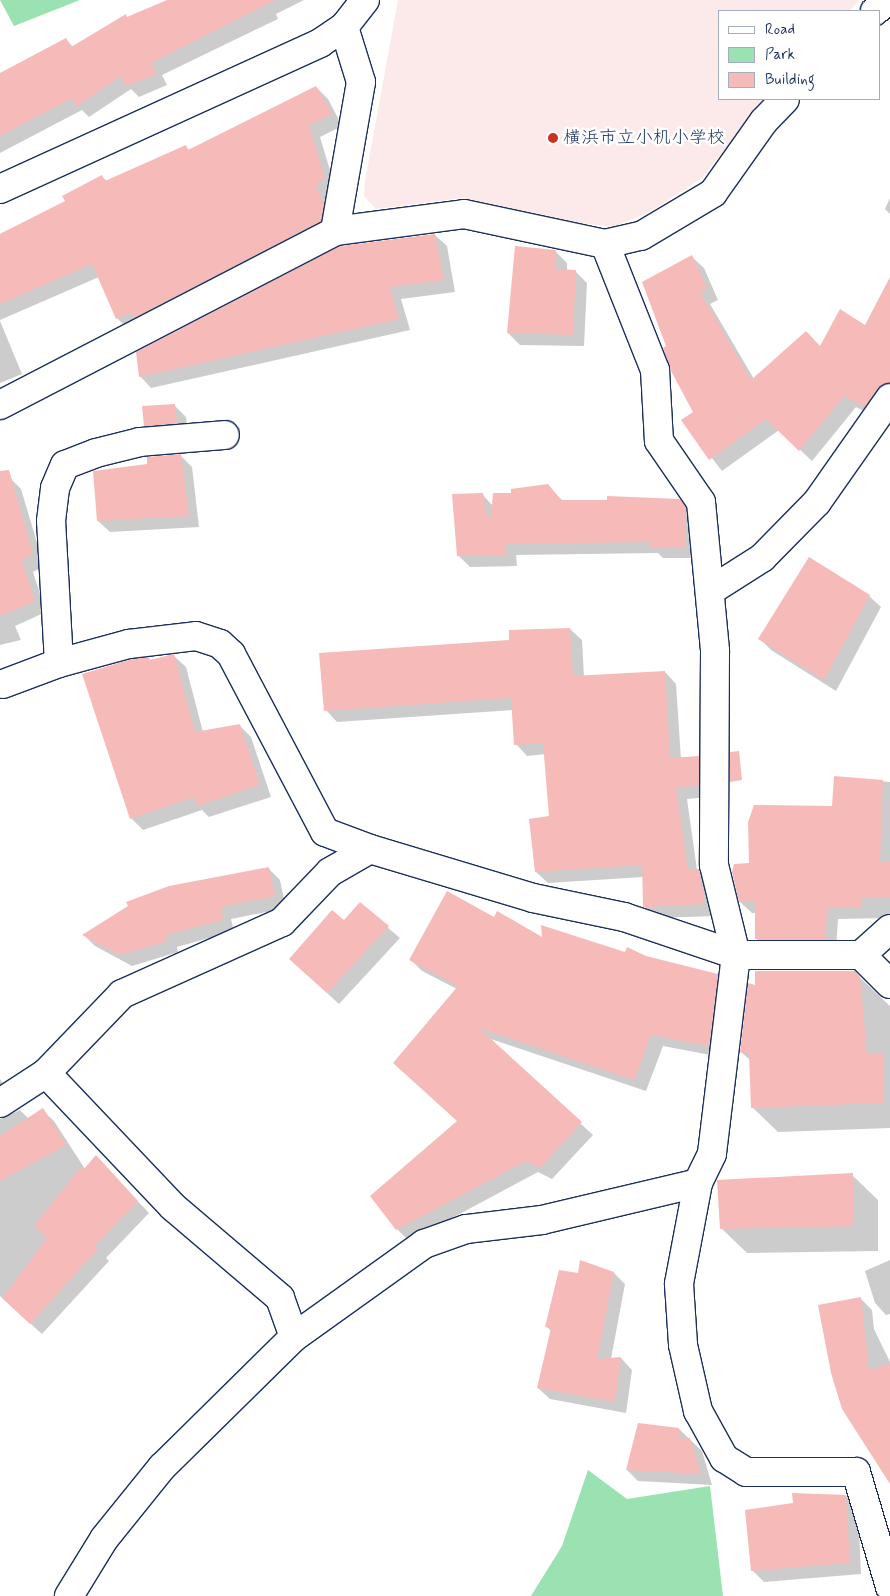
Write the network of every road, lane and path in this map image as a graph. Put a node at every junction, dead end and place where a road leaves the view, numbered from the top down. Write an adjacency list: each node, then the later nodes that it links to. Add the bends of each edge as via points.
1 (365, 0): 4 (street)
2 (888, 0): 3 (street)
3 (876, 10)
4 (344, 27): 6 (street, via 320,43); 7 (street, via 361,82)
5 (785, 100): 8 (street, via 764,121 713,194 641,236)
6 (0, 189)
7 (336, 231): 8 (street, via 464,214); 10 (street)
8 (605, 244): 12 (street, via 655,370 658,441 702,502)
9 (890, 398): 12 (street, via 817,502 762,558)
10 (0, 406)
11 (225, 435): 13 (street, via 140,442 65,465 55,488 52,521)
12 (710, 591): 17 (street, via 715,651 714,864)
13 (59, 663): 14 (street); 15 (street, via 139,643 196,636 220,644 231,654 325,832)
14 (3, 684)
15 (370, 849): 17 (street, via 533,898 624,917); 20 (street, via 330,872 282,922 122,994)
16 (890, 929): 18 (street)
17 (736, 955): 18 (street); 22 (street, via 712,1154)
18 (861, 955): 19 (street)
19 (890, 984)
20 (46, 1073): 21 (street); 23 (street, via 172,1206 280,1298)
21 (0, 1103)
22 (698, 1183): 23 (street, via 542,1220 466,1229 424,1244); 24 (street, via 679,1284 683,1345 698,1411 724,1458 746,1472 856,1472)
23 (294, 1337): 25 (street, via 162,1467 104,1539)
24 (890, 1587)
25 (69, 1596)

